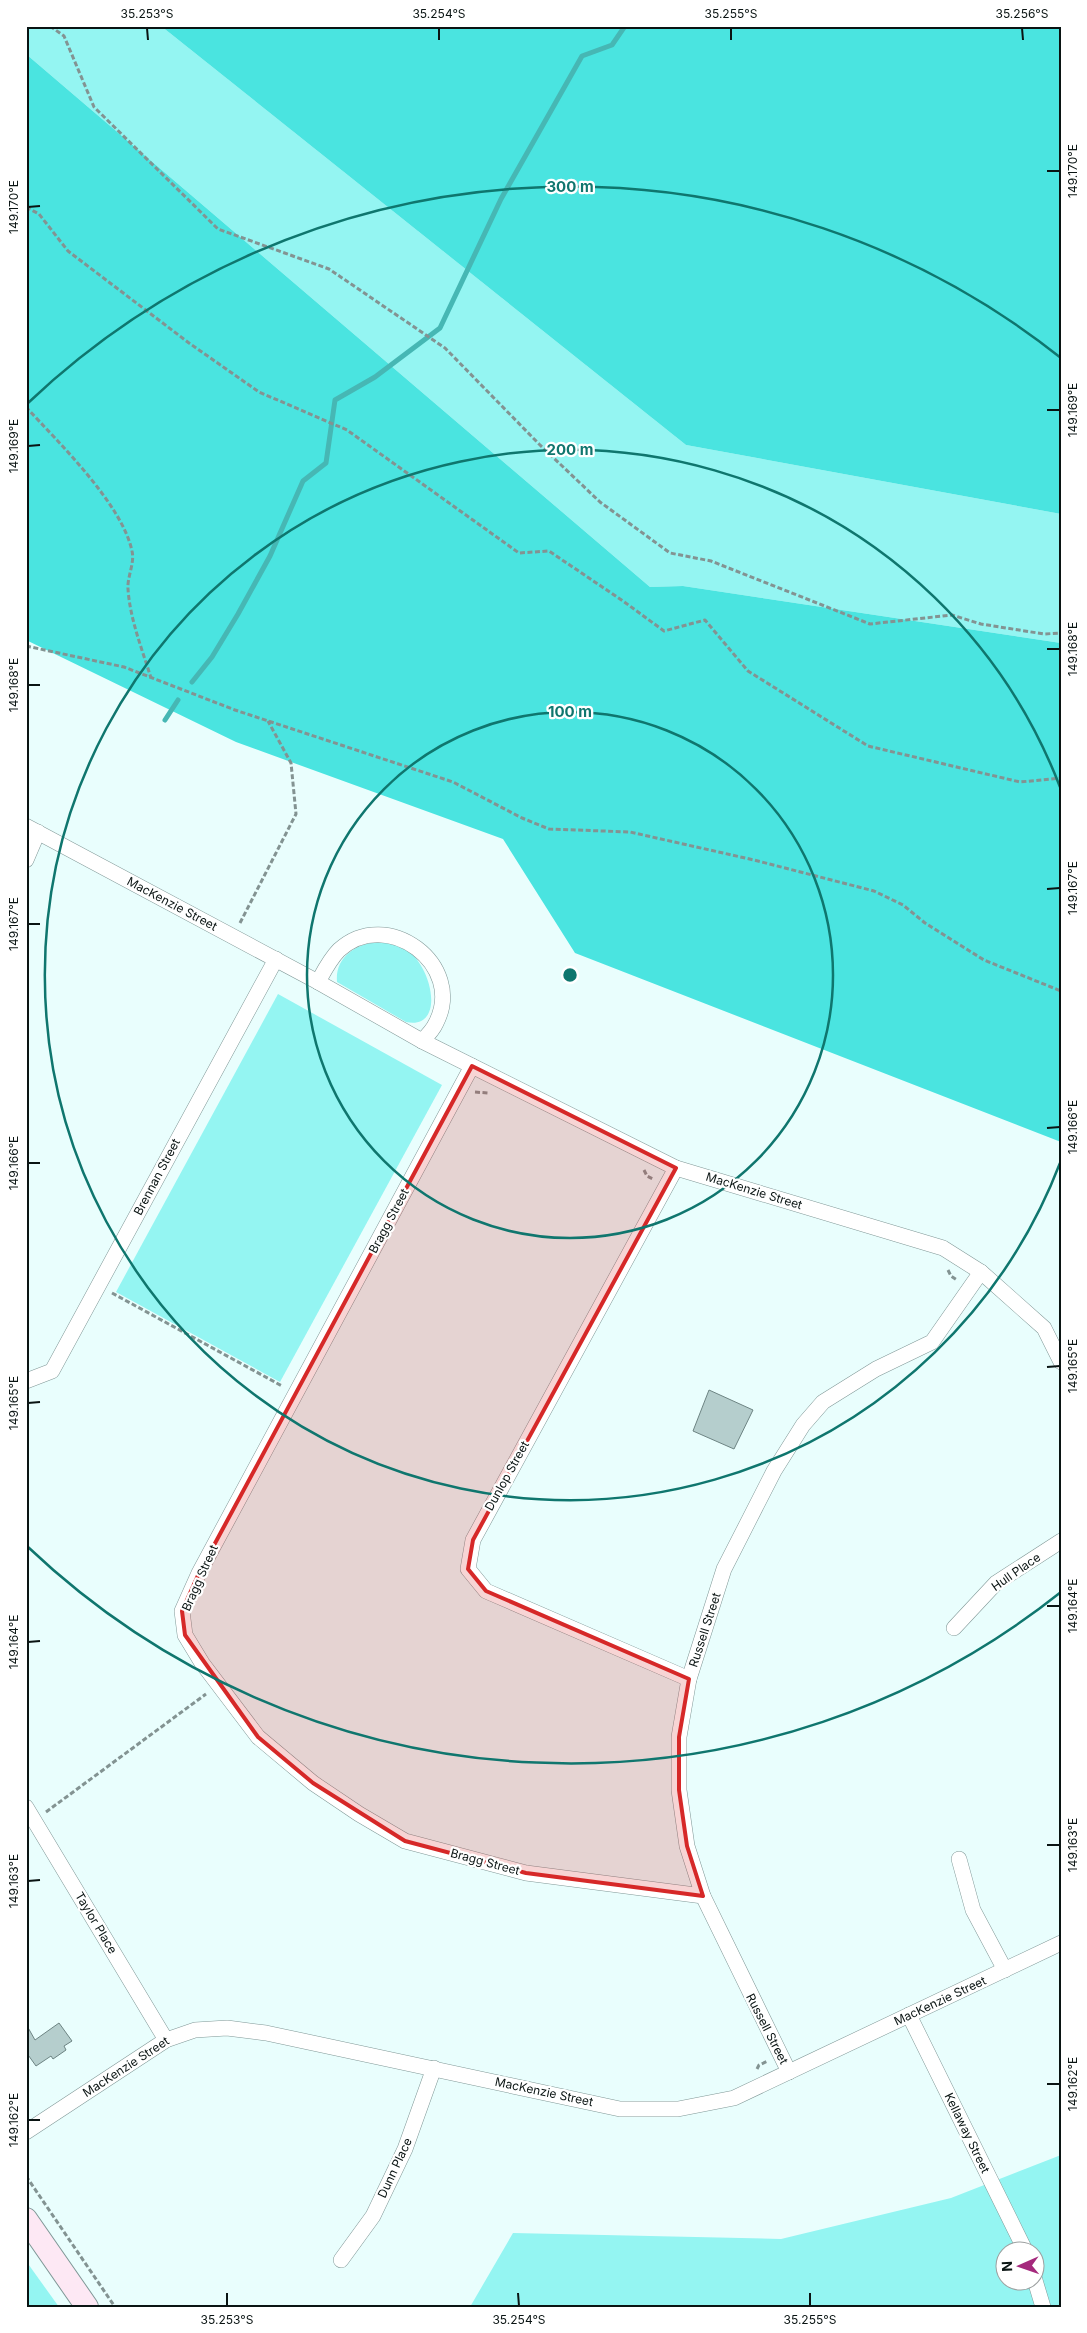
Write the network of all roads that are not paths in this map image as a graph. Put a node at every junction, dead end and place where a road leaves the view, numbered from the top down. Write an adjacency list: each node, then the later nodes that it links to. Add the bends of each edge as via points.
1 (32, 829): 2 (street); 3 (street, MacKenzie Street)
2 (26, 860)
3 (276, 959): 4 (street, MacKenzie Street); 10 (street, Brennan Street, via 52,1371)
4 (318, 982): 5 (street, MacKenzie Street); 5 (street, via 331,958 351,942 375,935 400,938 412,944 431,962 441,985 436,1023)
5 (422, 1042): 6 (street, MacKenzie Street)
6 (472, 1066): 7 (street, MacKenzie Street); 16 (street, Bragg Street, via 199,1573 182,1611 185,1635 258,1737 312,1783 405,1841 526,1873)
7 (676, 1168): 8 (street, MacKenzie Street, via 943,1248); 13 (street, Dunlop Street, via 473,1540 468,1569 486,1592)
8 (981, 1272): 9 (street, MacKenzie Street, via 1044,1328); 13 (street, Russell Street, via 932,1342 876,1369 822,1402 803,1425 774,1471 724,1569)
9 (1061, 1362)
10 (26, 1381)
11 (1061, 1542): 12 (street, Hull Place, via 996,1582)
12 (954, 1628)
13 (689, 1679): 16 (street, Russell Street, via 679,1737 679,1790 687,1846)
14 (26, 1807): 20 (street, Taylor Place)
15 (959, 1859): 18 (street, via 973,1910)
16 (703, 1896): 22 (street, Russell Street)
17 (1061, 1944): 18 (street, MacKenzie Street)
18 (1004, 1970): 19 (street, MacKenzie Street)
19 (909, 2015): 22 (street, MacKenzie Street); 25 (street, Kellaway Street)
20 (166, 2040): 21 (street, MacKenzie Street, via 195,2030 227,2028); 23 (street, MacKenzie Street)
21 (434, 2068): 22 (street, MacKenzie Street, via 620,2109 678,2109 734,2098); 26 (street, Dunn Place, via 401,2157 372,2216)
22 (789, 2072)
23 (26, 2132)
24 (26, 2219): 28 (street)
25 (1019, 2240)
26 (341, 2260)
27 (1038, 2290): 29 (street)
28 (87, 2307)
29 (1043, 2307)

